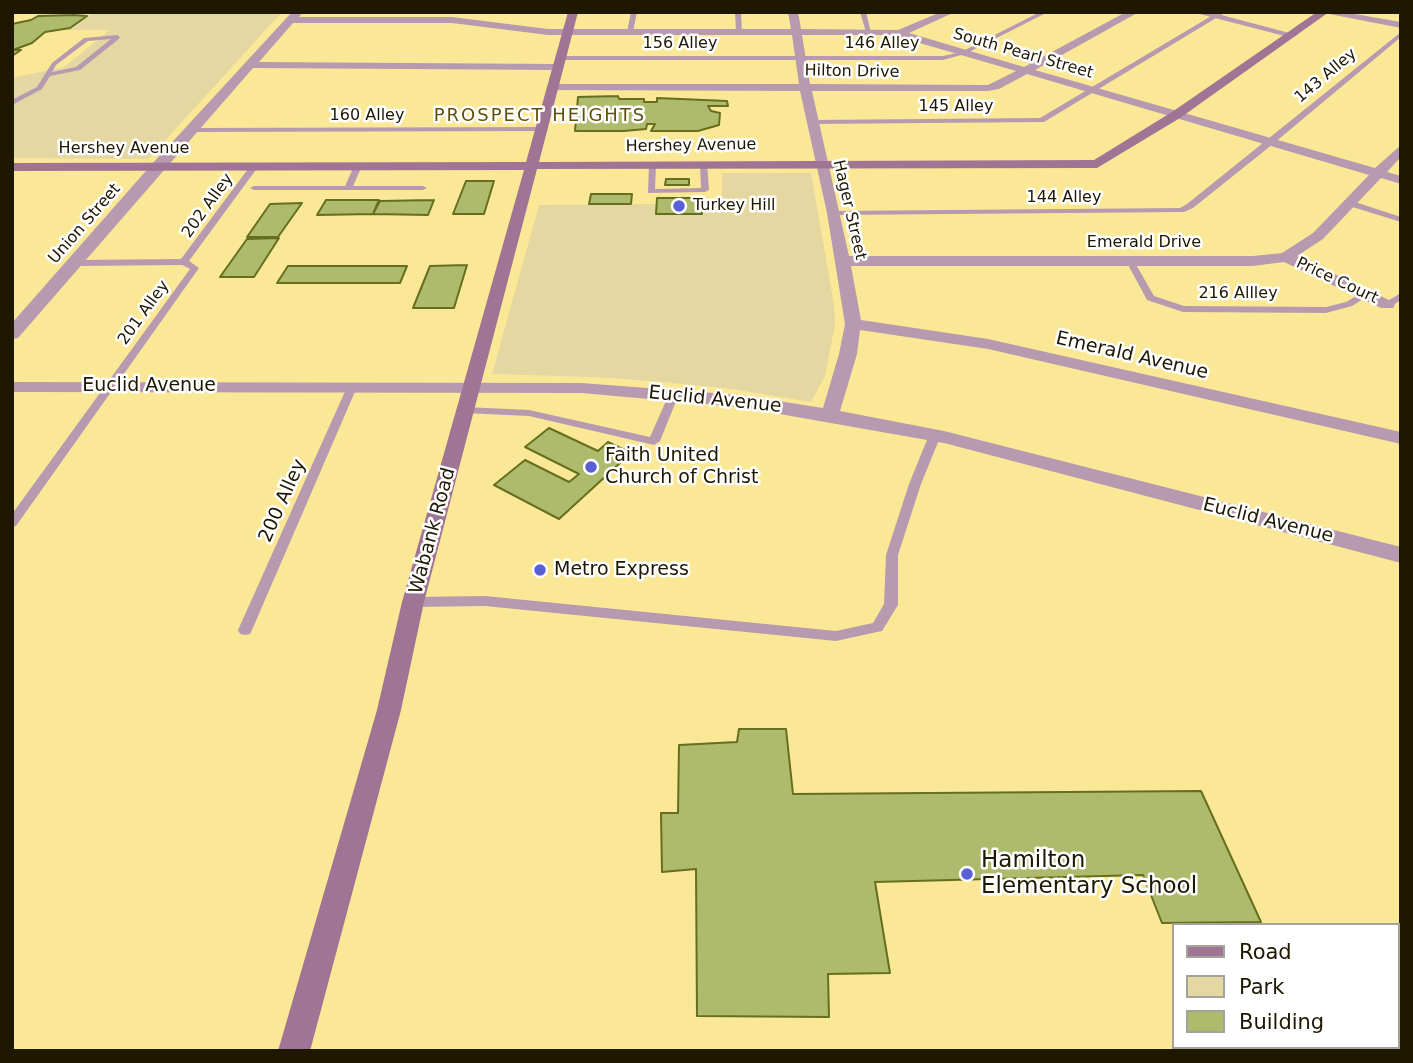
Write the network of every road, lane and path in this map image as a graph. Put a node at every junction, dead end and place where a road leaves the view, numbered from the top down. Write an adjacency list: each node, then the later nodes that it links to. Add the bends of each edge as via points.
1 (573, 12): 14 (main road, Wabank Road)
2 (634, 12): 15 (lane)
3 (738, 12): 16 (lane)
4 (793, 12): 17 (street, Hager Street)
5 (863, 12): 18 (lane)
6 (950, 12): 19 (street)
7 (1045, 12): 22 (lane, 146 Alley)
8 (1134, 12): 26 (street, Hilton Drive)
9 (1197, 12): 11 (street)
10 (1324, 12): 13 (street); 21 (main road, Hershey Avenue)
11 (1220, 15): 21 (street); 30 (lane, 145 Alley)
12 (294, 16): 14 (street, South Pearl Street, via 452,20); 25 (street, Union Street)
13 (1401, 25)
14 (566, 32): 15 (street, South Pearl Street); 24 (main road, Wabank Road)
15 (630, 32): 16 (street, South Pearl Street, via 681,27)
16 (739, 32): 17 (street, South Pearl Street)
17 (796, 32): 18 (street, South Pearl Street); 23 (street, Hager Street)
18 (869, 32): 19 (street, South Pearl Street)
19 (901, 33): 22 (street, South Pearl Street)
20 (1401, 34): 36 (lane, 143 Alley)
21 (1292, 35): 32 (main road, Hershey Avenue)
22 (963, 53): 23 (lane, 146 Alley, via 943,58); 26 (street, South Pearl Street)
23 (802, 58): 24 (lane, 156 Alley); 29 (street, Hager Street)
24 (558, 62): 25 (street); 28 (main road, Wabank Road)
25 (249, 65): 35 (street, Union Street)
26 (1024, 71): 29 (street, Hilton Drive, via 988,88); 30 (street, South Pearl Street)
27 (47, 75): 27 (lane, via 86,39 118,37 78,69); 31 (lane, via 40,88)
28 (552, 87): 29 (street, Hilton Drive); 34 (main road, Wabank Road)
29 (806, 88): 33 (street, Hager Street)
30 (1093, 91): 32 (street, South Pearl Street); 33 (lane, 145 Alley, via 1041,120)
31 (12, 103)
32 (1176, 115): 36 (street, South Pearl Street); 38 (main road, Hershey Avenue, via 1097,163)
33 (811, 122): 38 (street, Hager Street)
34 (542, 129): 35 (lane, 160 Alley); 42 (main road, Wabank Road)
35 (192, 130): 44 (street, Union Street)
36 (1270, 142): 46 (street, South Pearl Street); 52 (lane, 144 Alley, via 1190,206 1175,212)
37 (1401, 149): 46 (street, Emerald Drive)
38 (821, 163): 40 (main road, Hershey Avenue); 52 (street, Hager Street)
39 (652, 164): 40 (main road, Hershey Avenue); 40 (lane, via 651,191 705,190); 42 (main road, Hershey Avenue)
40 (704, 164)
41 (358, 166): 42 (main road, Hershey Avenue); 45 (main road, Hershey Avenue); 49 (lane)
42 (530, 166): 65 (main road, Wabank Road)
43 (12, 167): 44 (main road, Hershey Avenue)
44 (157, 167): 45 (main road, Hershey Avenue); 57 (street, Union Street)
45 (254, 167): 58 (lane, 202 Alley)
46 (1378, 173): 47 (street, South Pearl Street); 51 (street, Emerald Drive)
47 (1401, 180)
48 (254, 188): 49 (lane)
49 (348, 188): 50 (lane)
50 (423, 188)
51 (1349, 203): 53 (lane); 54 (street, Emerald Drive, via 1318,236)
52 (834, 213): 55 (street, Hager Street)
53 (1401, 220)
54 (1286, 257): 56 (street, Emerald Drive); 59 (street, Price Court)
55 (844, 261): 56 (street, Emerald Drive); 62 (street, Hager Street)
56 (1129, 261): 59 (lane, 216 Allley, via 1150,298 1183,309 1326,310)
57 (77, 262): 58 (lane); 61 (street, Union Street)
58 (184, 262): 64 (lane, 201 Alley, via 195,268 193,272)
59 (1366, 294): 60 (street, Price Court)
60 (1394, 300)
61 (19, 318): 63 (street, Union Street)
62 (853, 324): 70 (street, Hager Street); 72 (street, Emerald Avenue, via 988,344)
63 (12, 334)
64 (110, 386): 66 (street, Euclid Avenue); 67 (street, Euclid Avenue); 73 (lane)
65 (472, 386): 67 (street, Euclid Avenue); 68 (street, Euclid Avenue); 69 (main road, Wabank Road)
66 (12, 387)
67 (352, 387): 76 (lane, 200 Alley)
68 (674, 394): 69 (lane, via 654,441 529,413); 70 (street, Euclid Avenue)
69 (465, 411): 75 (main road, Wabank Road)
70 (830, 415): 71 (street, Euclid Avenue)
71 (935, 435): 74 (street, Euclid Avenue); 75 (lane, via 892,555 891,605 877,627 836,636 485,601)
72 (1401, 438)
73 (12, 523)
74 (1401, 555)
75 (414, 602): 77 (main road, Wabank Road)
76 (245, 630)
77 (294, 1051)

